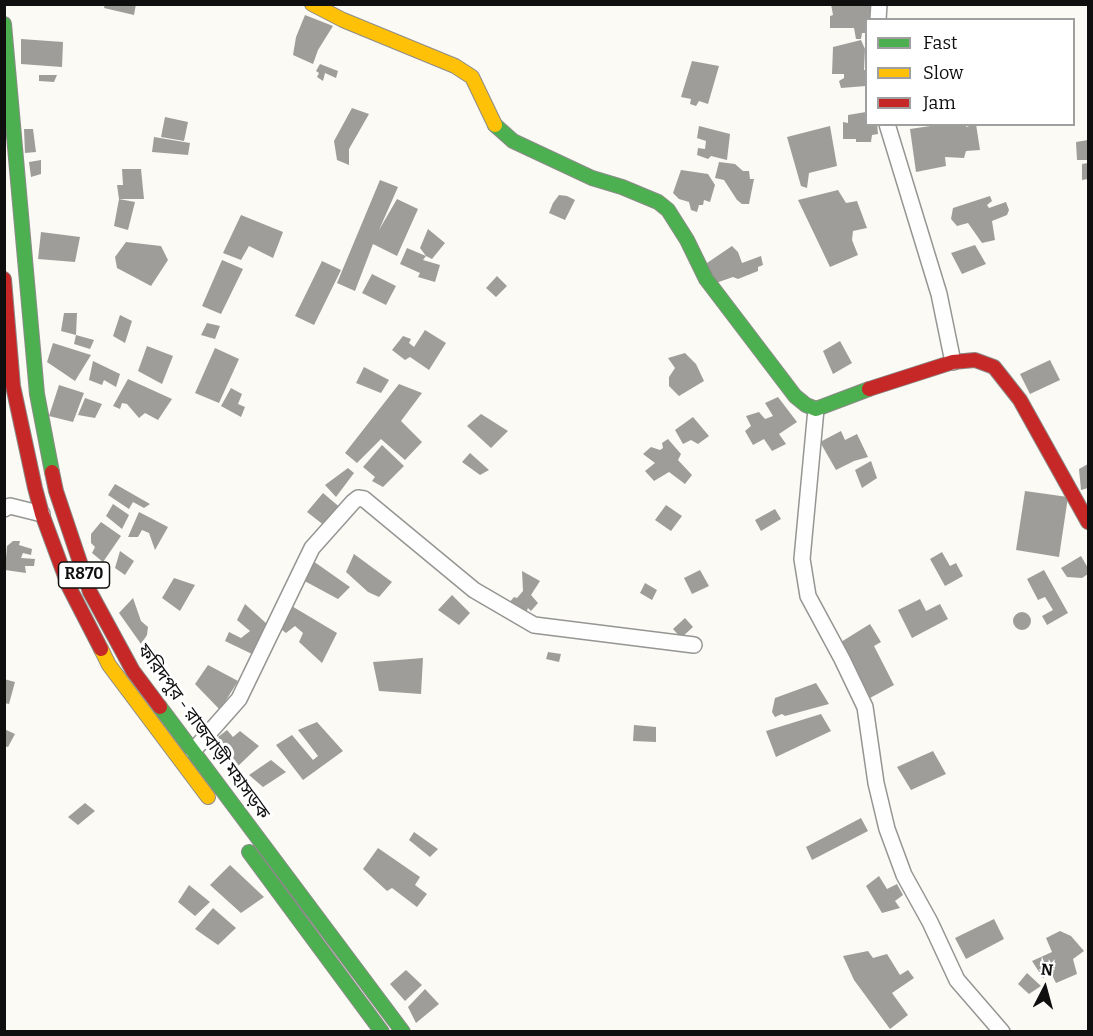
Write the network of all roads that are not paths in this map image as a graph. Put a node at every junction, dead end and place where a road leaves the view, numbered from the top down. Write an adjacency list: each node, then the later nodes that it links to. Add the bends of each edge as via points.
1 (312, 4): 7 (main road, via 455,66 472,77 497,128 513,141 592,178 658,202 668,210 706,279 738,323 795,396)
2 (4, 24): 12 (main road, ফরিদপুর - রাজবাড়ী মহাসড়ক / R870, via 37,394 56,491 90,592 112,635 133,671)
3 (888, 126): 5 (street, via 939,294)
4 (4, 279): 6 (main road, ফরিদপুর - রাজবাড়ী মহাসড়ক / R870)
5 (952, 362): 7 (main road); 10 (main road, via 975,360 994,367 1020,400)
6 (9, 386): 9 (main road, ফরিদপুর - রাজবাড়ী মহাসড়ক / R870)
7 (816, 409): 17 (street, via 802,559 808,596 865,707 886,829 904,876 957,980)
8 (4, 509): 9 (street, via 10,506)
9 (42, 514): 13 (main road, ফরিদপুর - রাজবাড়ী মহাসড়ক / R870, via 69,587 109,665)
10 (1089, 522)
11 (694, 645): 12 (street, via 534,625 474,590 358,498 312,549 239,699)
12 (193, 751): 16 (main road, ফরিদপুর - রাজবাড়ী মহাসড়ক / R870)
13 (216, 807)
14 (243, 844): 15 (main road, ফরিদপুর - রাজবাড়ী মহাসড়ক)
15 (382, 1032)
16 (403, 1032)
17 (1002, 1032)

